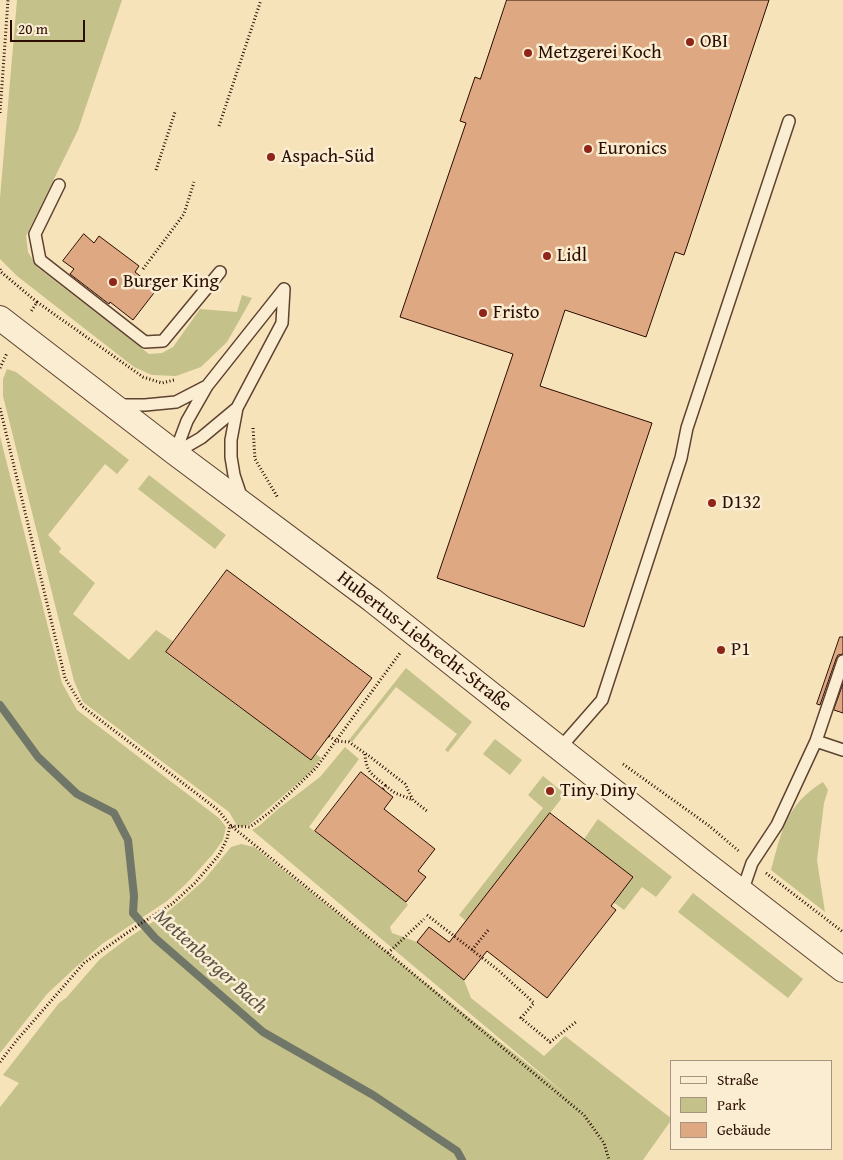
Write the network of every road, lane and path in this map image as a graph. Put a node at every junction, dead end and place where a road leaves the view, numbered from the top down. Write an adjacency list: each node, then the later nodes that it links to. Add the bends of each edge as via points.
1 (8, 0): 4 (path)
2 (261, 0): 6 (path)
3 (175, 112): 7 (path)
4 (0, 113)
5 (789, 121): 26 (lane, via 687,428 681,458 602,700)
6 (219, 126)
7 (156, 170)
8 (194, 182): 11 (path, via 184,214)
9 (59, 185): 12 (lane, via 35,234 40,260 145,342 163,341)
10 (0, 269): 13 (path)
11 (142, 269)
12 (220, 272)
13 (36, 302): 14 (path); 15 (path, via 143,377 162,383 192,377)
14 (9, 325): 16 (street, Hubertus-Liebrecht-Straße)
15 (207, 386): 16 (lane, via 176,402); 18 (lane, via 284,289 282,323); 19 (lane, via 187,421)
16 (114, 404): 19 (street, Hubertus-Liebrecht-Straße)
17 (0, 408): 32 (path, via 65,678 82,706 218,810)
18 (237, 408): 19 (lane, via 201,438); 20 (lane, via 231,457)
19 (176, 453): 20 (street, Hubertus-Liebrecht-Straße)
20 (244, 503): 21 (street, Hubertus-Liebrecht-Straße)
21 (414, 633): 24 (path); 26 (street, Hubertus-Liebrecht-Straße)
22 (843, 661): 25 (lane)
23 (329, 736): 24 (path)
24 (336, 741): 28 (path, via 349,742); 32 (path, via 316,768 270,812 250,827)
25 (816, 741): 27 (lane); 33 (lane, via 777,826)
26 (560, 748): 34 (street, Hubertus-Liebrecht-Straße)
27 (843, 750)
28 (365, 754): 30 (path, via 405,784); 30 (path, via 366,765 385,788)
29 (622, 764): 33 (path, via 708,825)
30 (413, 800): 31 (path)
31 (427, 811)
32 (230, 826): 40 (path); 43 (path, via 219,855 195,883 157,915 84,963)
33 (752, 863): 34 (lane); 38 (path)
34 (742, 892): 41 (street, Hubertus-Liebrecht-Straße)
35 (427, 915): 39 (path)
36 (424, 919): 40 (path)
37 (489, 929): 39 (path)
38 (843, 932)
39 (472, 950): 42 (path, via 534,1003 521,1018 550,1042)
40 (388, 953): 44 (path, via 584,1115 604,1143)
41 (843, 970)
42 (576, 1022)
43 (0, 1062)
44 (609, 1160)

